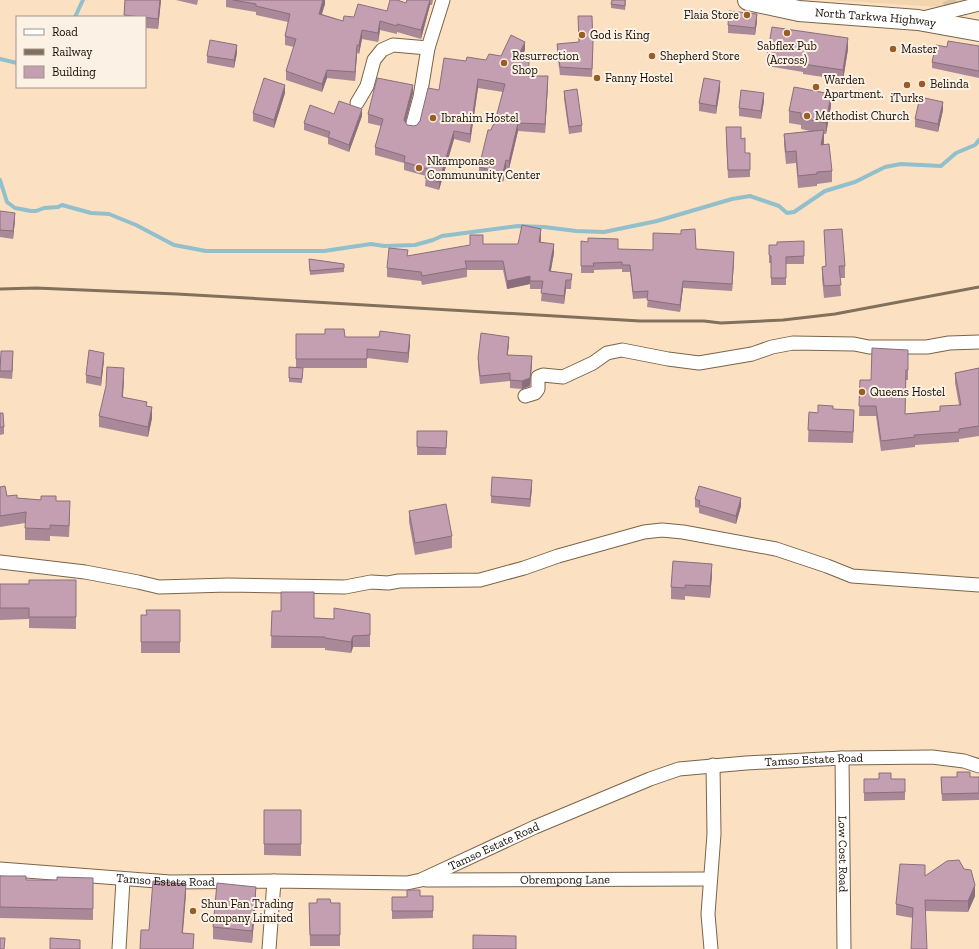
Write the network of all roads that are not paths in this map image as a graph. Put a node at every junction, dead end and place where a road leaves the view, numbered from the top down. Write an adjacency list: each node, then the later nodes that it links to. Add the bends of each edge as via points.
1 (443, 0): 6 (street)
2 (748, 0): 4 (main road, North Tarkwa Highway, via 799,11)
3 (979, 4): 4 (street)
4 (918, 20): 5 (main road, North Tarkwa Highway)
5 (979, 31)
6 (428, 48): 7 (street, via 392,44 382,50 374,60 367,86); 8 (street)
7 (357, 103)
8 (412, 127)
9 (979, 342): 10 (street, via 927,347 793,343 752,354 699,363 622,350 607,353 563,376 538,377 538,389)
10 (525, 396)
11 (0, 562): 12 (street, via 85,572 159,588 228,585 345,587 371,582 480,580 644,532 671,530 776,549 852,576)
12 (979, 585)
13 (842, 758): 14 (street, Tamso Estate Road); 15 (street, Tamso Estate Road, via 932,757 964,760); 24 (street, Low Cost Road)
14 (713, 765): 17 (street, via 714,834); 19 (street, Tamso Estate Road, via 679,769 650,779 535,827)
15 (979, 766)
16 (0, 870): 18 (street, Tamso Estate Road)
17 (710, 879): 19 (street, Obrempong Lane); 23 (street, via 708,914)
18 (123, 880): 20 (street, Tamso Estate Road, via 189,883); 21 (street)
19 (421, 880): 20 (street, Tamso Estate Road, via 396,883)
20 (274, 881): 22 (street)
21 (119, 949)
22 (269, 949)
23 (711, 949)
24 (844, 949)

